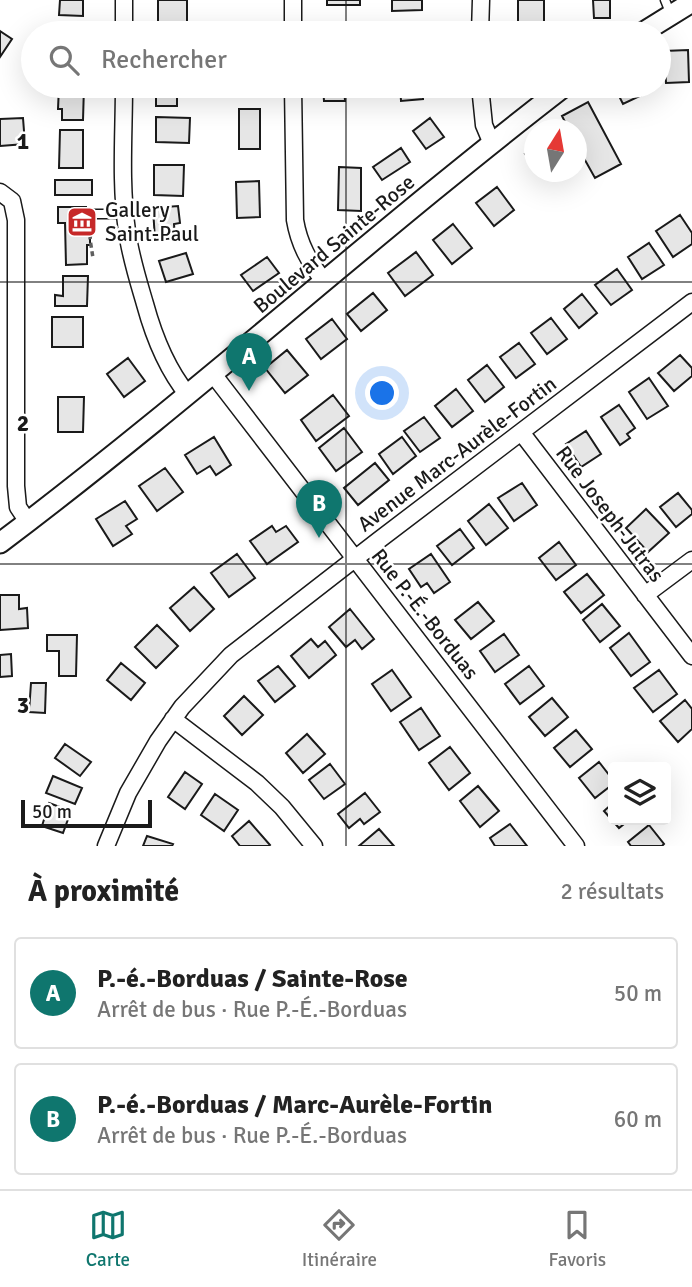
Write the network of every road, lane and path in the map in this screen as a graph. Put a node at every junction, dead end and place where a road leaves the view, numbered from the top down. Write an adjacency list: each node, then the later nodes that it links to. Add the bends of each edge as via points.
1 (124, 0): 6 (street)
2 (293, 0): 7 (street)
3 (481, 0): 8 (street)
4 (692, 2): 5 (street)
5 (668, 8): 9 (street)
6 (124, 21)
7 (293, 21)
8 (480, 21)
9 (654, 21)
10 (124, 98): 17 (street)
11 (293, 98): 20 (street, via 295,220 303,250)
12 (481, 98): 14 (street)
13 (550, 98): 14 (street, Boulevard Sainte-Rose)
14 (492, 144): 20 (street, Boulevard Sainte-Rose)
15 (0, 191): 25 (street, via 12,201 16,220 16,486 19,507)
16 (86, 214): 17 (lane)
17 (125, 214): 23 (street, via 156,340)
18 (92, 222): 19 (path)
19 (93, 258)
20 (324, 281): 22 (street, Boulevard Sainte-Rose)
21 (692, 302): 24 (street, Avenue Marc-Aurèle-Fortin)
22 (213, 374): 23 (street, Boulevard Sainte-Rose); 27 (street, Rue P.-É.-Borduas)
23 (188, 395): 25 (street, Boulevard Sainte-Rose)
24 (520, 432): 27 (street, Avenue Marc-Aurèle-Fortin); 29 (street, Rue Joseph-Jutras)
25 (28, 522): 26 (street, Boulevard Sainte-Rose)
26 (0, 543)
27 (355, 558): 31 (street, Avenue Marc-Aurèle-Fortin, via 231,656); 34 (street, Rue P.-É.-Borduas)
28 (692, 560): 29 (street)
29 (645, 595): 30 (street, Rue Joseph-Jutras)
30 (692, 656)
31 (173, 719): 32 (street, Avenue Marc-Aurèle-Fortin, via 136,777); 33 (street, via 257,783)
32 (106, 846)
33 (314, 846)
34 (576, 846)

